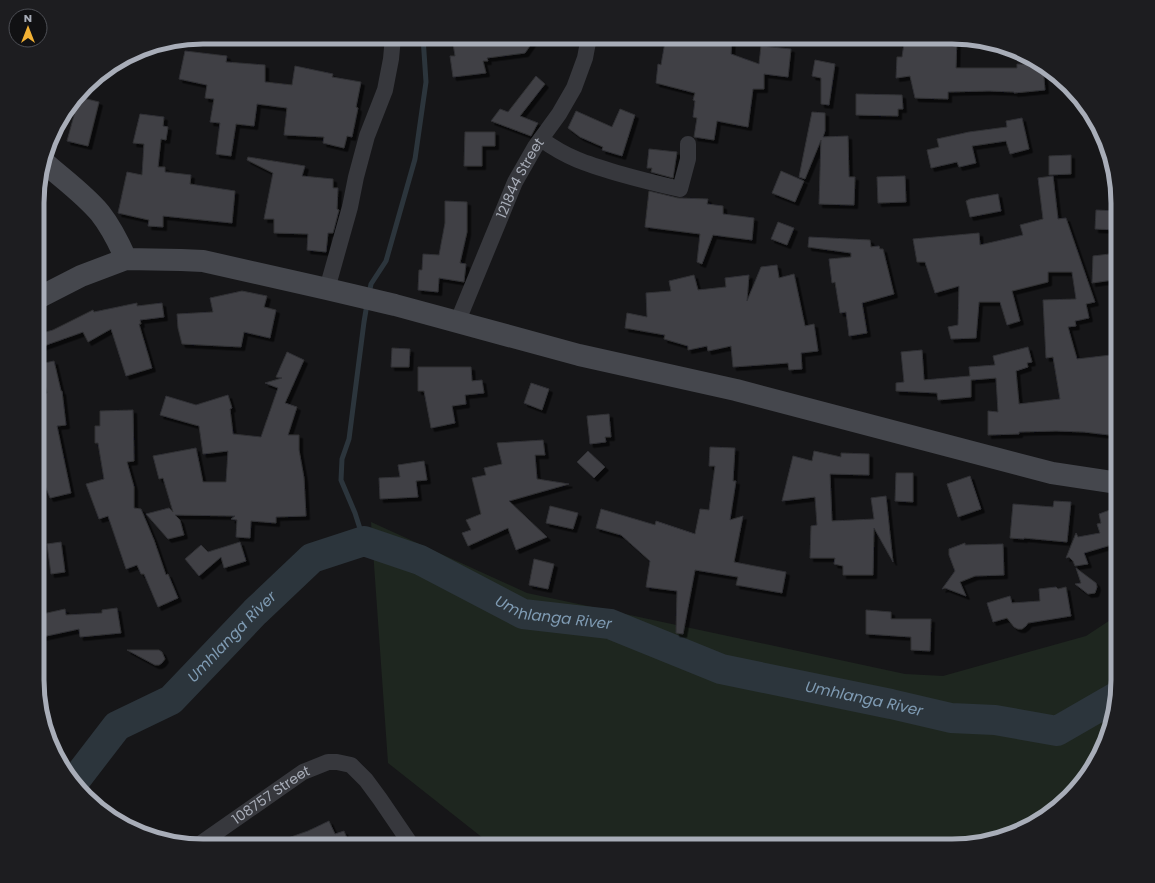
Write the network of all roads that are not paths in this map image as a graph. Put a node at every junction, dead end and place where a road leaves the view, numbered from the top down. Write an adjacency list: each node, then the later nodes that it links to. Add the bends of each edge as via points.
1 (392, 44): 7 (street, via 385,90 367,136 356,177)
2 (588, 44): 3 (street, 121844 Street, via 574,88)
3 (541, 138): 4 (street, via 553,148 601,169 680,189 688,160); 9 (street, 121844 Street, via 515,182)
4 (688, 144)
5 (48, 166): 6 (street, via 99,212 119,242)
6 (126, 259): 7 (street, via 203,261); 8 (street, via 81,276)
7 (335, 291): 9 (street)
8 (44, 295)
9 (457, 323): 10 (street, via 579,355 736,390 1052,473)
10 (1111, 482)
11 (207, 839): 12 (street, 108757 Street, via 303,772 328,762 351,765 366,780)
12 (407, 839)

